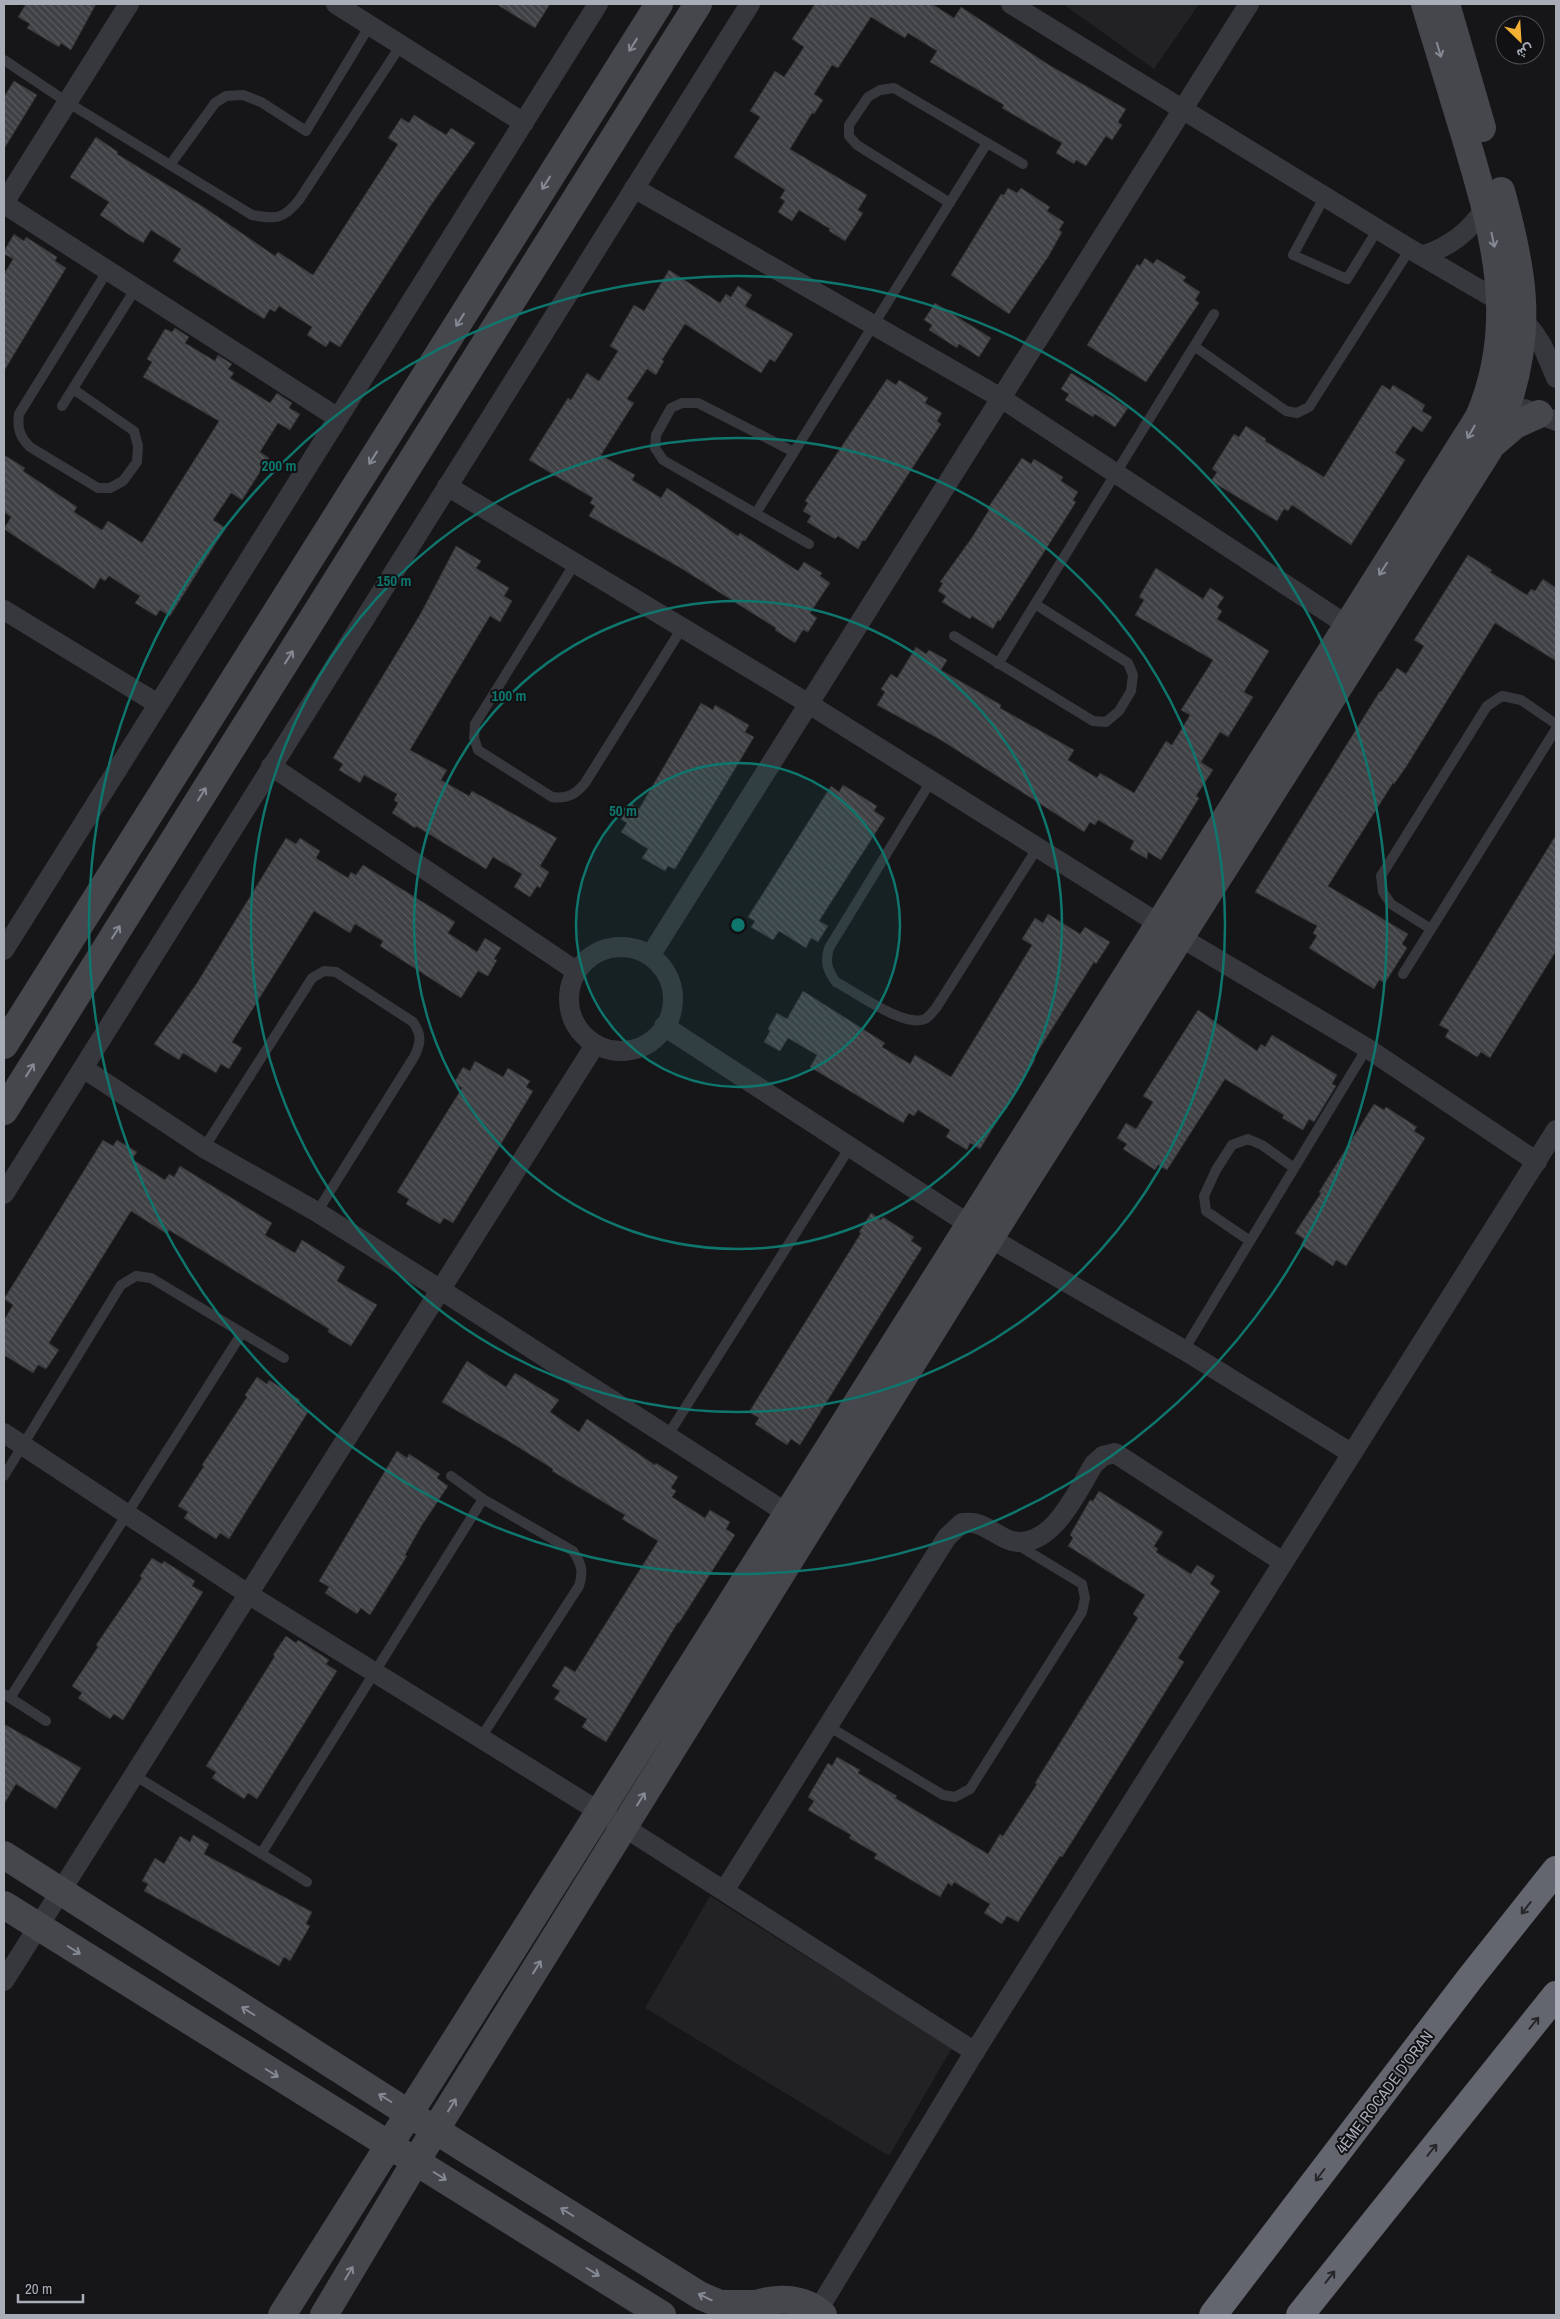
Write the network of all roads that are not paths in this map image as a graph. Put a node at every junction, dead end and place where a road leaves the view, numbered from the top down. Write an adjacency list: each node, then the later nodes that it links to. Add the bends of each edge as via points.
1 (129, 4): 14 (street)
2 (336, 4): 11 (street)
3 (598, 4): 16 (street)
4 (659, 4): 69 (street, one-way to 69)
5 (698, 4): 72 (street, one-way to 5)
6 (750, 4): 20 (street)
7 (1011, 4): 15 (street)
8 (1249, 4): 15 (street)
9 (1425, 4): 24 (street, one-way to 24)
10 (1446, 4): 31 (street, via 1520,268)
11 (370, 25): 12 (street); 19 (lane, via 306,131 261,102 243,95 226,96 215,103)
12 (401, 45): 16 (street); 19 (lane, via 289,213 272,218 252,215)
13 (4, 60): 14 (lane)
14 (67, 102): 19 (lane); 22 (street)
15 (1183, 109): 21 (street); 36 (street)
16 (524, 123): 40 (street)
17 (987, 143): 18 (lane); 23 (lane); 23 (lane, via 894,88 880,90 868,97 849,125 850,136 857,145)
18 (1023, 164)
19 (170, 165)
20 (634, 188): 32 (street); 44 (street)
21 (1325, 196): 25 (street); 25 (lane, via 1293,255 1347,279)
22 (4, 203): 27 (street)
23 (950, 203): 32 (lane)
24 (1486, 207): 26 (street, via 1459,238 1442,249); 29 (street, one-way to 29, via 1499,269)
25 (1378, 229): 26 (street)
26 (1416, 253): 29 (street); 33 (lane, via 1309,407 1298,413 1286,411)
27 (108, 270): 28 (street); 35 (lane, via 19,414 18,427 22,439 30,447 98,488 110,488 122,481 137,462 138,446 134,431)
28 (136, 288): 35 (lane); 40 (street)
29 (1501, 302): 31 (street); 37 (street)
30 (1214, 314): 33 (lane)
31 (1524, 320): 34 (street, via 1543,347); 37 (street, via 1518,363)
32 (874, 325): 36 (street); 42 (lane)
33 (1194, 346): 43 (lane)
34 (1556, 378)
35 (73, 389): 38 (lane)
36 (1001, 398): 43 (street); 55 (street)
37 (1498, 399): 39 (street); 41 (street); 51 (street, one-way to 51, via 1466,441)
38 (62, 406)
39 (1548, 417): 41 (street, via 1510,428)
40 (338, 418): 54 (street)
41 (1488, 451): 51 (street)
42 (794, 452): 45 (lane); 45 (lane, via 698,403 682,403 671,408 656,435 655,448 664,460)
43 (1115, 473): 48 (lane); 51 (street)
44 (447, 486): 47 (street); 58 (street)
45 (756, 513): 46 (lane)
46 (809, 544)
47 (575, 563): 50 (street); 50 (lane, via 475,724 474,738 478,750 552,797 564,798 578,792 585,783)
48 (1035, 604): 53 (lane); 53 (lane, via 1128,663 1133,675 1131,691 1119,711 1106,722 1092,721)
49 (4, 610): 54 (street)
50 (682, 628): 55 (street)
51 (1358, 632): 62 (street)
52 (954, 636): 53 (lane)
53 (998, 664)
54 (158, 704): 63 (street)
55 (809, 704): 59 (street); 64 (street)
56 (1556, 724): 61 (lane, via 1521,700 1502,696 1487,706 1381,876 1383,892 1391,904)
57 (1556, 729): 61 (lane)
58 (271, 766): 65 (street); 71 (street)
59 (931, 781): 60 (street); 60 (lane, via 829,948 826,960 829,973 836,982 899,1018 925,1019 936,1008)
60 (1038, 848): 62 (street)
61 (1431, 928): 66 (lane)
62 (1169, 930): 70 (street); 80 (street)
63 (4, 950)
64 (650, 956): 65 (street, via 635,948 602,950 588,958); 67 (street, via 663,968 671,984 673,1002)
65 (576, 971): 68 (street, via 568,1004 572,1020)
66 (1402, 974)
67 (664, 1026): 68 (street, via 660,1034 646,1045 629,1051 611,1051); 74 (street)
68 (594, 1044): 82 (street)
69 (4, 1045)
70 (1366, 1048): 76 (street); 77 (lane)
71 (83, 1068): 75 (street); 78 (street)
72 (4, 1111)
73 (1556, 1130): 76 (street)
74 (850, 1147): 80 (street); 87 (lane)
75 (204, 1148): 79 (street); 79 (lane, via 312,978 324,971 336,972 413,1022 420,1032 420,1044)
76 (1537, 1162): 89 (street)
77 (1294, 1168): 81 (lane); 81 (lane, via 1248,1139 1232,1145 1216,1170 1204,1196 1206,1211)
78 (4, 1194)
79 (317, 1212): 82 (street)
80 (980, 1231): 84 (street); 94 (street)
81 (1250, 1241): 84 (lane)
82 (442, 1290): 87 (street); 97 (street)
83 (242, 1333): 85 (lane); 88 (lane, via 151,1278 136,1276 121,1285); 93 (lane)
84 (1184, 1350): 89 (street)
85 (284, 1358)
86 (4, 1433): 88 (street)
87 (668, 1435): 94 (street)
88 (23, 1445): 90 (lane); 93 (street)
89 (1351, 1454): 96 (street)
90 (4, 1476)
91 (451, 1476): 92 (lane)
92 (483, 1498): 98 (lane); 102 (lane, via 573,1551 581,1562 582,1576 579,1586)
93 (128, 1515): 97 (street); 99 (lane)
94 (799, 1522): 104 (street); 105 (street, one-way to 94)
95 (1012, 1541): 96 (street, via 1030,1540 1045,1534 1057,1523 1094,1464 1103,1456 1115,1453); 101 (street, via 977,1524 962,1523 947,1537); 101 (lane, via 1082,1584 1085,1598 1082,1612 970,1789 955,1797 943,1795)
96 (1282, 1562): 116 (street)
97 (248, 1594): 98 (street); 103 (street)
98 (374, 1672): 102 (street); 106 (lane)
99 (7, 1696): 100 (lane)
100 (46, 1721)
101 (828, 1726): 110 (street)
102 (480, 1739): 104 (street)
103 (134, 1775): 106 (lane); 111 (street)
104 (599, 1813): 105 (street); 117 (street)
105 (624, 1827): 110 (street); 118 (street, one-way to 105)
106 (260, 1854): 109 (lane)
107 (4, 1856): 111 (street)
108 (1556, 1870): 126 (highway, 4ÈME ROCADE D'ORAN, one-way to 126)
109 (308, 1882)
110 (724, 1891): 116 (street)
111 (60, 1892): 113 (street); 117 (street, one-way to 111)
112 (4, 1905): 113 (street)
113 (38, 1927): 114 (street); 119 (street, one-way to 119)
114 (4, 1981)
115 (1556, 1995): 127 (highway, one-way to 115)
116 (975, 2052): 122 (street)
117 (408, 2113): 118 (street); 119 (street)
118 (437, 2129): 120 (street); 121 (street, one-way to 118, via 701,2296)
119 (388, 2145): 120 (street); 123 (street)
120 (416, 2161): 124 (street, one-way to 120); 125 (street, one-way to 125)
121 (743, 2310): 122 (street, via 774,2299 797,2301)
122 (821, 2312)
123 (282, 2315)
124 (324, 2315)
125 (662, 2315)
126 (1213, 2315)
127 (1300, 2315)

